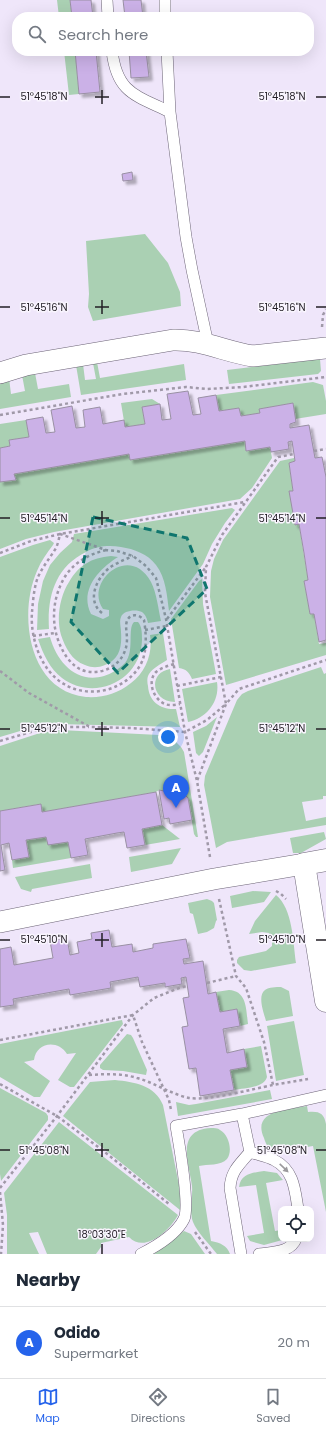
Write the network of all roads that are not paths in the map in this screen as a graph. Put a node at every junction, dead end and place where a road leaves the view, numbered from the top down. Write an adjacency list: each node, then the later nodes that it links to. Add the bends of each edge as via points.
1 (107, 0): 3 (lane)
2 (164, 0): 4 (lane)
3 (108, 12)
4 (165, 12)
5 (113, 56): 7 (lane, via 117,74 124,87)
6 (167, 56): 7 (lane)
7 (170, 112): 8 (lane, via 190,257)
8 (208, 344): 9 (street, via 253,356); 10 (street, via 186,339 173,340 26,365)
9 (326, 348)
10 (0, 373)
11 (326, 860): 12 (street)
12 (304, 864): 13 (street, via 214,879); 14 (street)
13 (0, 922)
14 (326, 1001)
15 (326, 1095): 16 (lane)
16 (242, 1114): 17 (lane); 20 (lane, via 176,1126 186,1196 185,1218 178,1229)
17 (250, 1152): 18 (lane, one-way to 18, via 274,1160 288,1170); 21 (lane, via 236,1168 230,1188)
18 (297, 1206)
19 (294, 1242): 22 (lane, via 287,1249)
20 (141, 1254)
21 (241, 1254)
22 (259, 1254)

